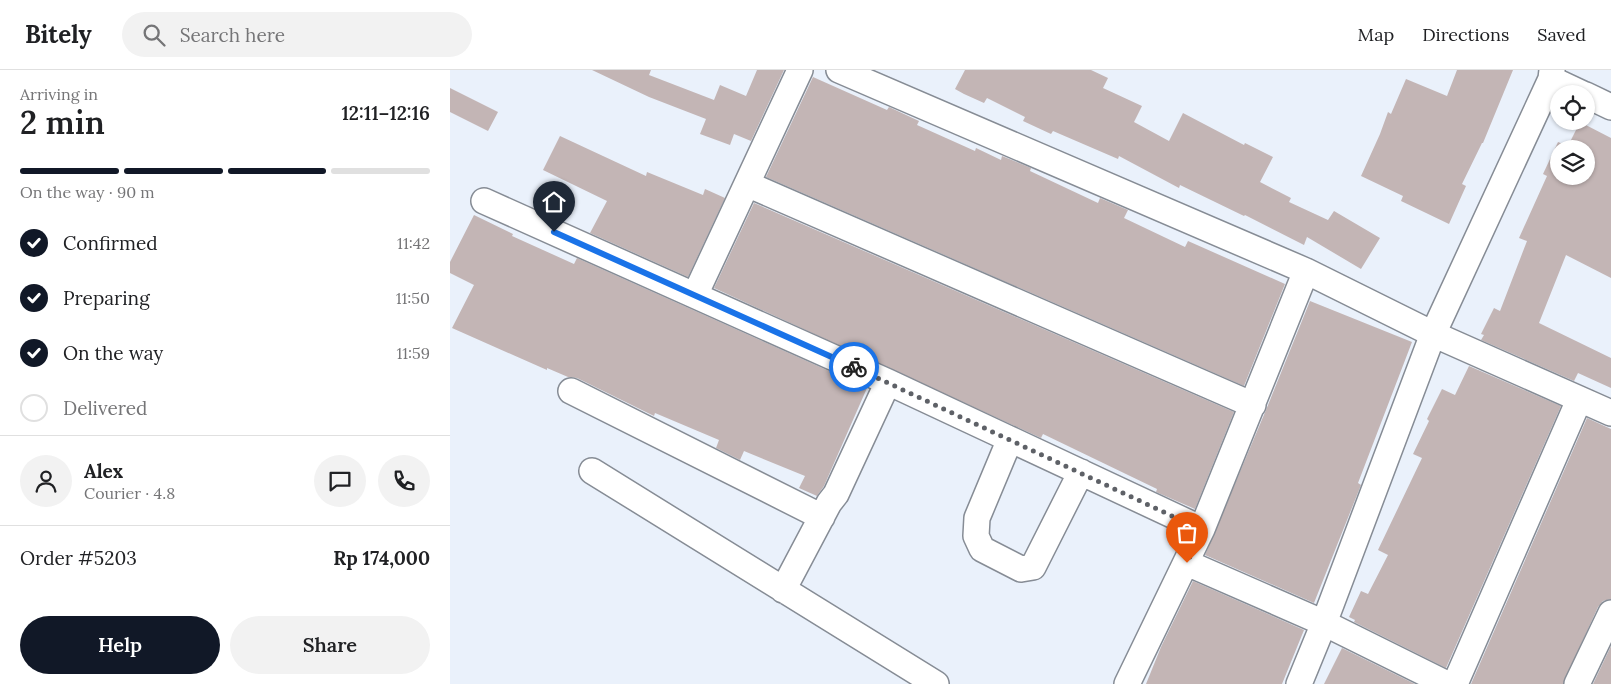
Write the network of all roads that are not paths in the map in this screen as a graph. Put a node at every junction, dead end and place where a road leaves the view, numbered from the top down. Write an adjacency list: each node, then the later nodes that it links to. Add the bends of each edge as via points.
1 (800, 70): 7 (street)
2 (839, 70): 9 (street)
3 (1552, 74): 4 (street); 11 (street)
4 (1570, 85)
5 (1595, 99): 6 (street)
6 (1611, 107)
7 (747, 184): 10 (street); 15 (street)
8 (484, 201): 10 (street)
9 (1306, 271): 11 (street); 15 (street)
10 (695, 295): 12 (street)
11 (1433, 334): 14 (street); 25 (street)
12 (888, 382): 17 (street); 20 (street, via 836,494)
13 (570, 391): 20 (street)
14 (1579, 400): 16 (street); 30 (street)
15 (1253, 405): 21 (street)
16 (1611, 413)
17 (1010, 439): 19 (street); 19 (street, via 977,518 976,536 982,549 1021,569 1033,567)
18 (592, 471): 23 (street)
19 (1081, 472): 21 (street)
20 (822, 516): 23 (street)
21 (1202, 530): 22 (street)
22 (1187, 563): 25 (street); 27 (street)
23 (783, 590): 26 (street)
24 (1611, 613): 31 (street)
25 (1324, 623): 28 (street); 29 (street)
26 (936, 684)
27 (1127, 684)
28 (1299, 684)
29 (1447, 684)
30 (1455, 684)
31 (1577, 684)

